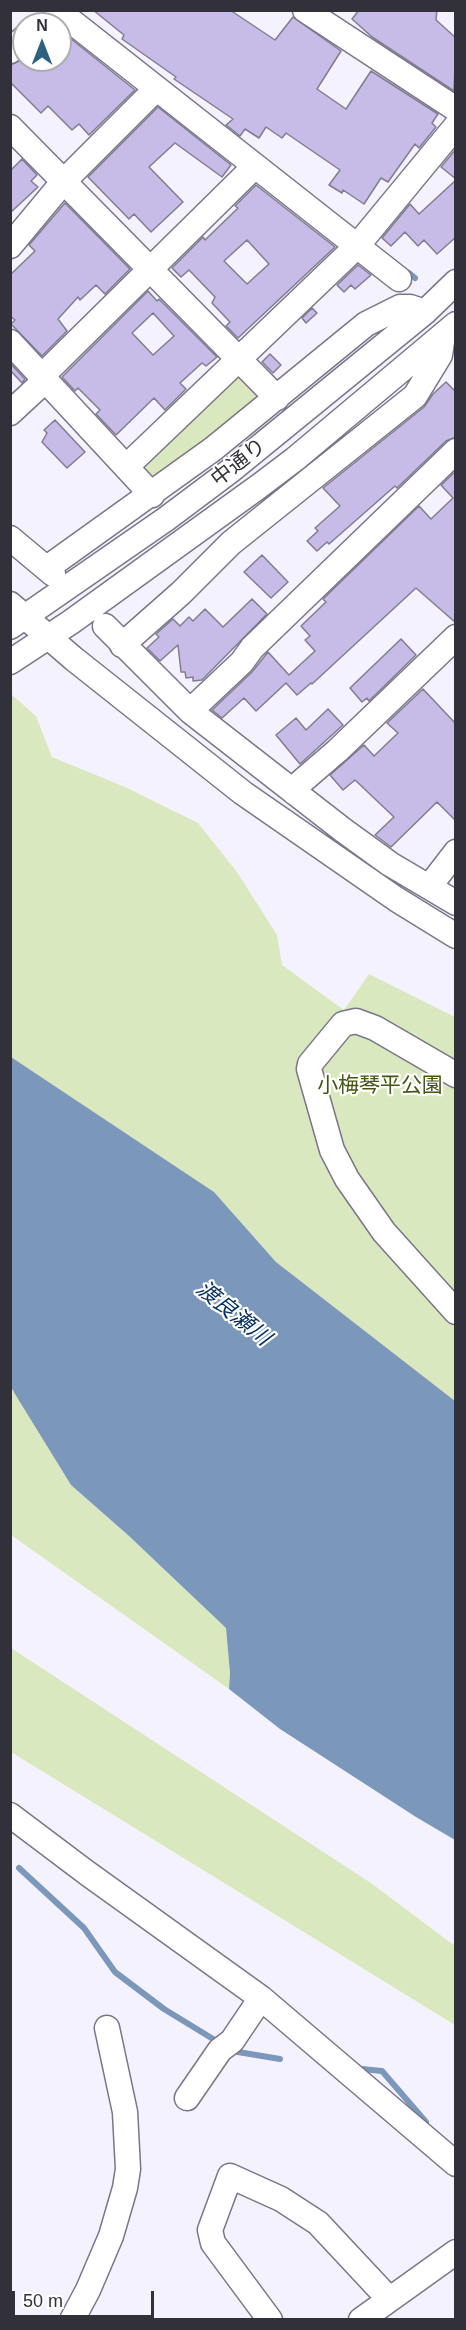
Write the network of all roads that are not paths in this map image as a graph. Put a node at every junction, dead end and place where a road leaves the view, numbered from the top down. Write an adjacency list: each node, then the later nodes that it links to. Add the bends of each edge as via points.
1 (55, 10): 3 (street)
2 (305, 10): 4 (street)
3 (156, 89): 7 (street); 8 (street)
4 (456, 109)
5 (456, 126): 10 (street)
6 (10, 127): 8 (street)
7 (254, 167): 10 (street); 11 (street)
8 (64, 181): 9 (street); 11 (street)
9 (10, 246)
10 (357, 246): 12 (street); 17 (street)
11 (153, 269): 17 (street); 18 (street)
12 (399, 279)
13 (456, 282): 14 (street, 中通り)
14 (425, 312): 19 (street, via 400,307 376,317); 25 (street, 中通り, via 166,519)
15 (449, 330): 27 (street, 中通り, via 295,459); 29 (street, via 440,355 415,396 245,533)
16 (10, 342): 18 (street)
17 (240, 359): 19 (street); 22 (street)
18 (43, 378): 20 (street); 22 (street)
19 (277, 398): 23 (street)
20 (10, 413)
21 (456, 451): 31 (street)
22 (127, 466): 23 (street)
23 (152, 495): 24 (street, via 50,571)
24 (10, 538)
25 (16, 616): 27 (street)
26 (105, 626): 29 (street)
27 (50, 636): 30 (street, 中通り); 36 (street, via 243,792 387,893)
28 (456, 637): 32 (street, via 301,782)
29 (122, 645): 31 (street)
30 (10, 662)
31 (190, 711): 32 (street)
32 (295, 793): 34 (street, via 390,864)
33 (456, 852): 34 (street)
34 (429, 887): 35 (street)
35 (456, 903)
36 (456, 936)
37 (456, 1075): 38 (street, via 357,1021 343,1024 309,1069 332,1150 347,1179 384,1232)
38 (456, 1312)
39 (10, 1815): 40 (street)
40 (261, 1998): 42 (street); 43 (street)
41 (107, 2028): 46 (street, via 125,2112 128,2169 111,2236)
42 (187, 2098)
43 (456, 2164)
44 (456, 2252): 45 (street)
45 (389, 2299): 47 (street, via 318,2223 281,2199 230,2176 210,2230 213,2243); 48 (street)
46 (72, 2319)
47 (270, 2319)
48 (362, 2319)

